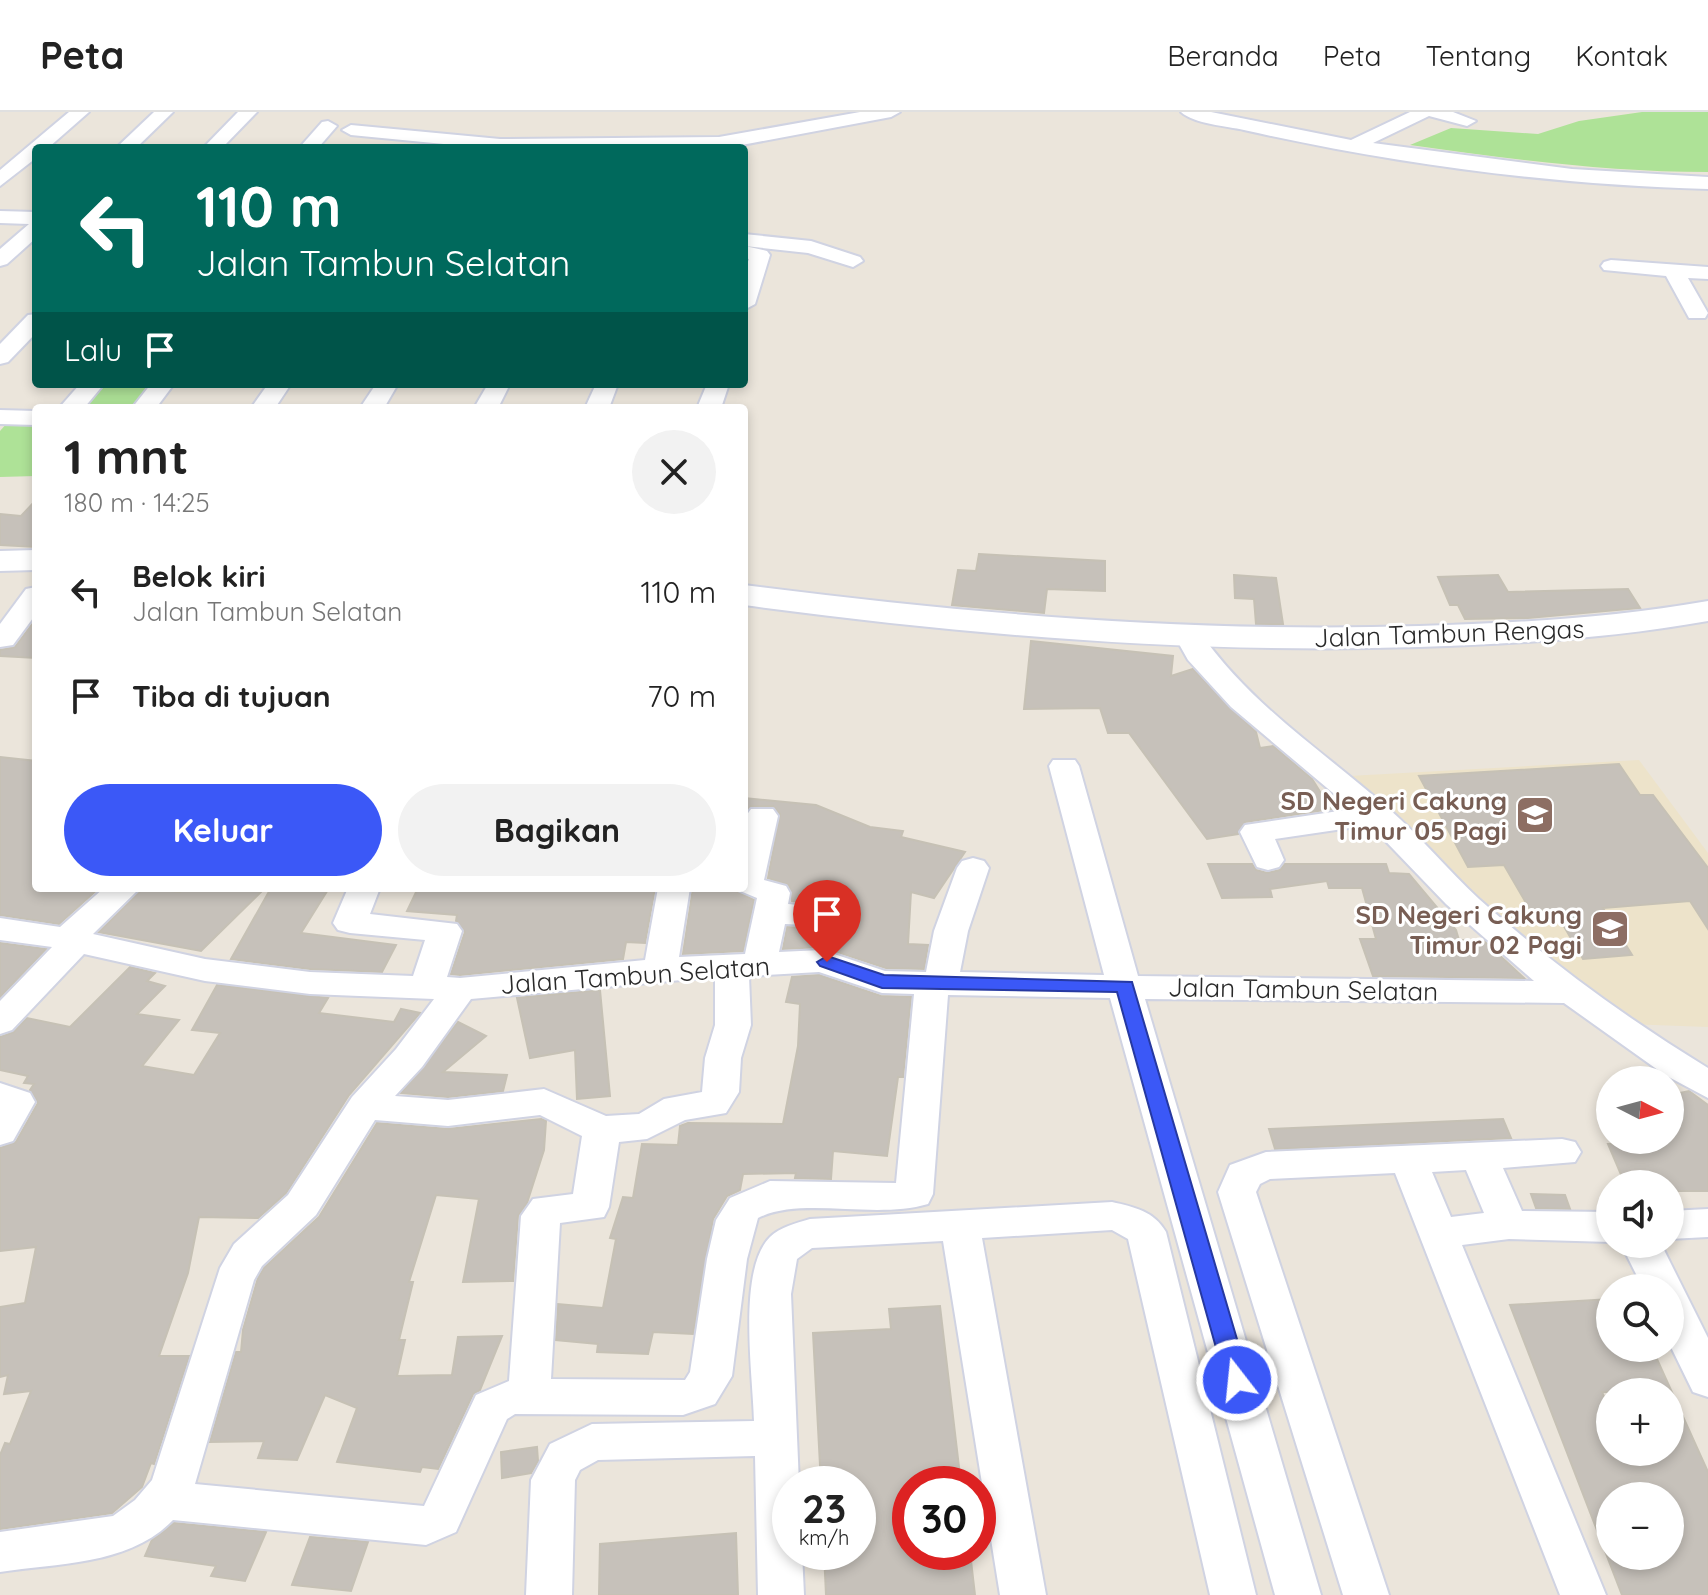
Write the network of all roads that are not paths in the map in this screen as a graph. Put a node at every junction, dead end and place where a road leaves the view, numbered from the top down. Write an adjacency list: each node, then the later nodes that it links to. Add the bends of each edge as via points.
1 (80, 112): 15 (street)
2 (164, 112): 16 (street)
3 (248, 112): 17 (street)
4 (366, 112): 14 (street)
5 (891, 112): 21 (street)
6 (1190, 112): 22 (street)
7 (1256, 112): 12 (street)
8 (1399, 112): 22 (street)
9 (1424, 112): 22 (street)
10 (1432, 112): 11 (street)
11 (1467, 121)
12 (1308, 125)
13 (328, 126): 18 (street)
14 (351, 130): 19 (street); 20 (street)
15 (43, 144)
16 (129, 144)
17 (216, 144)
18 (312, 144)
19 (339, 144)
20 (500, 144)
21 (723, 144)
22 (1343, 144): 25 (street, via 1511,169)
23 (32, 153): 24 (street)
24 (0, 180)
25 (1708, 183)
26 (0, 206): 27 (street)
27 (32, 207)
28 (0, 217): 29 (street)
29 (32, 218)
30 (32, 232): 32 (street)
31 (749, 248): 33 (street, via 811,247)
32 (0, 260)
33 (853, 261)
34 (1611, 266): 35 (street)
35 (1674, 271): 36 (street); 37 (street)
36 (1708, 273)
37 (1697, 313)
38 (22, 331): 39 (street)
39 (0, 357)
40 (89, 388): 42 (street)
41 (160, 388): 43 (street)
42 (75, 404)
43 (147, 404)
44 (0, 417): 45 (street)
45 (32, 418)
46 (32, 560): 47 (street)
47 (0, 561)
48 (748, 596): 52 (street, Jalan Tambun Rengas)
49 (32, 600): 51 (street)
50 (1708, 611): 52 (street, Jalan Tambun Rengas, via 1606,628)
51 (3, 639)
52 (1190, 643): 54 (street, via 1223,682)
53 (1064, 766): 70 (street)
54 (1377, 815): 56 (street, via 1256,832); 72 (street, via 1472,911)
55 (762, 816): 58 (street)
56 (1268, 860)
57 (973, 868): 69 (street)
58 (748, 880)
59 (748, 885): 63 (street, via 773,891)
60 (120, 892): 66 (street)
61 (362, 892): 71 (street, via 350,923 445,931)
62 (673, 892): 68 (street, via 662,959)
63 (770, 913): 64 (street); 67 (street)
64 (826, 916)
65 (0, 929): 66 (street, Jalan Tambun Selatan)
66 (72, 940): 71 (street, Jalan Tambun Selatan, via 220,972 310,983); 73 (street)
67 (746, 965): 68 (street, Jalan Tambun Selatan); 69 (street, Jalan Tambun Selatan, via 822,961 878,981); 77 (street, via 723,1058 719,1098 713,1104 662,1114 647,1126)
68 (665, 969): 71 (street, Jalan Tambun Selatan)
69 (936, 982): 70 (street, Jalan Tambun Selatan); 90 (street, via 914,1194 770,1195 744,1208 727,1259 711,1376 700,1392 644,1400)
70 (1125, 986): 72 (street, Jalan Tambun Selatan); 98 (street)
71 (443, 988): 76 (street, via 409,1058)
72 (1575, 992): 74 (street, via 1653,1052)
73 (0, 1022)
74 (1708, 1085)
75 (0, 1096): 78 (street, via 17,1100)
76 (365, 1106): 77 (street, via 448,1113 544,1102); 92 (street, via 302,1205 248,1255 234,1279)
77 (602, 1130): 90 (street, via 590,1207 547,1209 541,1216)
78 (0, 1132)
79 (1562, 1152): 80 (street)
80 (1479, 1156): 81 (street); 85 (street)
81 (1408, 1159): 87 (street); 99 (street, via 1266,1166 1244,1175 1237,1192)
82 (1708, 1223): 83 (street)
83 (1684, 1224)
84 (960, 1225): 91 (street, via 810,1234 791,1239 777,1253 771,1294); 96 (street); 97 (street, via 1112,1216 1146,1232)
85 (1509, 1225): 86 (street); 87 (street)
86 (1596, 1227)
87 (1436, 1233): 100 (street)
88 (1684, 1331): 89 (street)
89 (1708, 1380)
90 (529, 1396): 92 (street, via 491,1407 440,1519 426,1526)
91 (774, 1438): 94 (street, via 592,1442 565,1457 553,1480); 95 (street)
92 (165, 1500): 93 (street, via 121,1534)
93 (0, 1552)
94 (549, 1595)
95 (781, 1595)
96 (1023, 1595)
97 (1233, 1595)
98 (1298, 1595)
99 (1366, 1595)
100 (1583, 1595)

